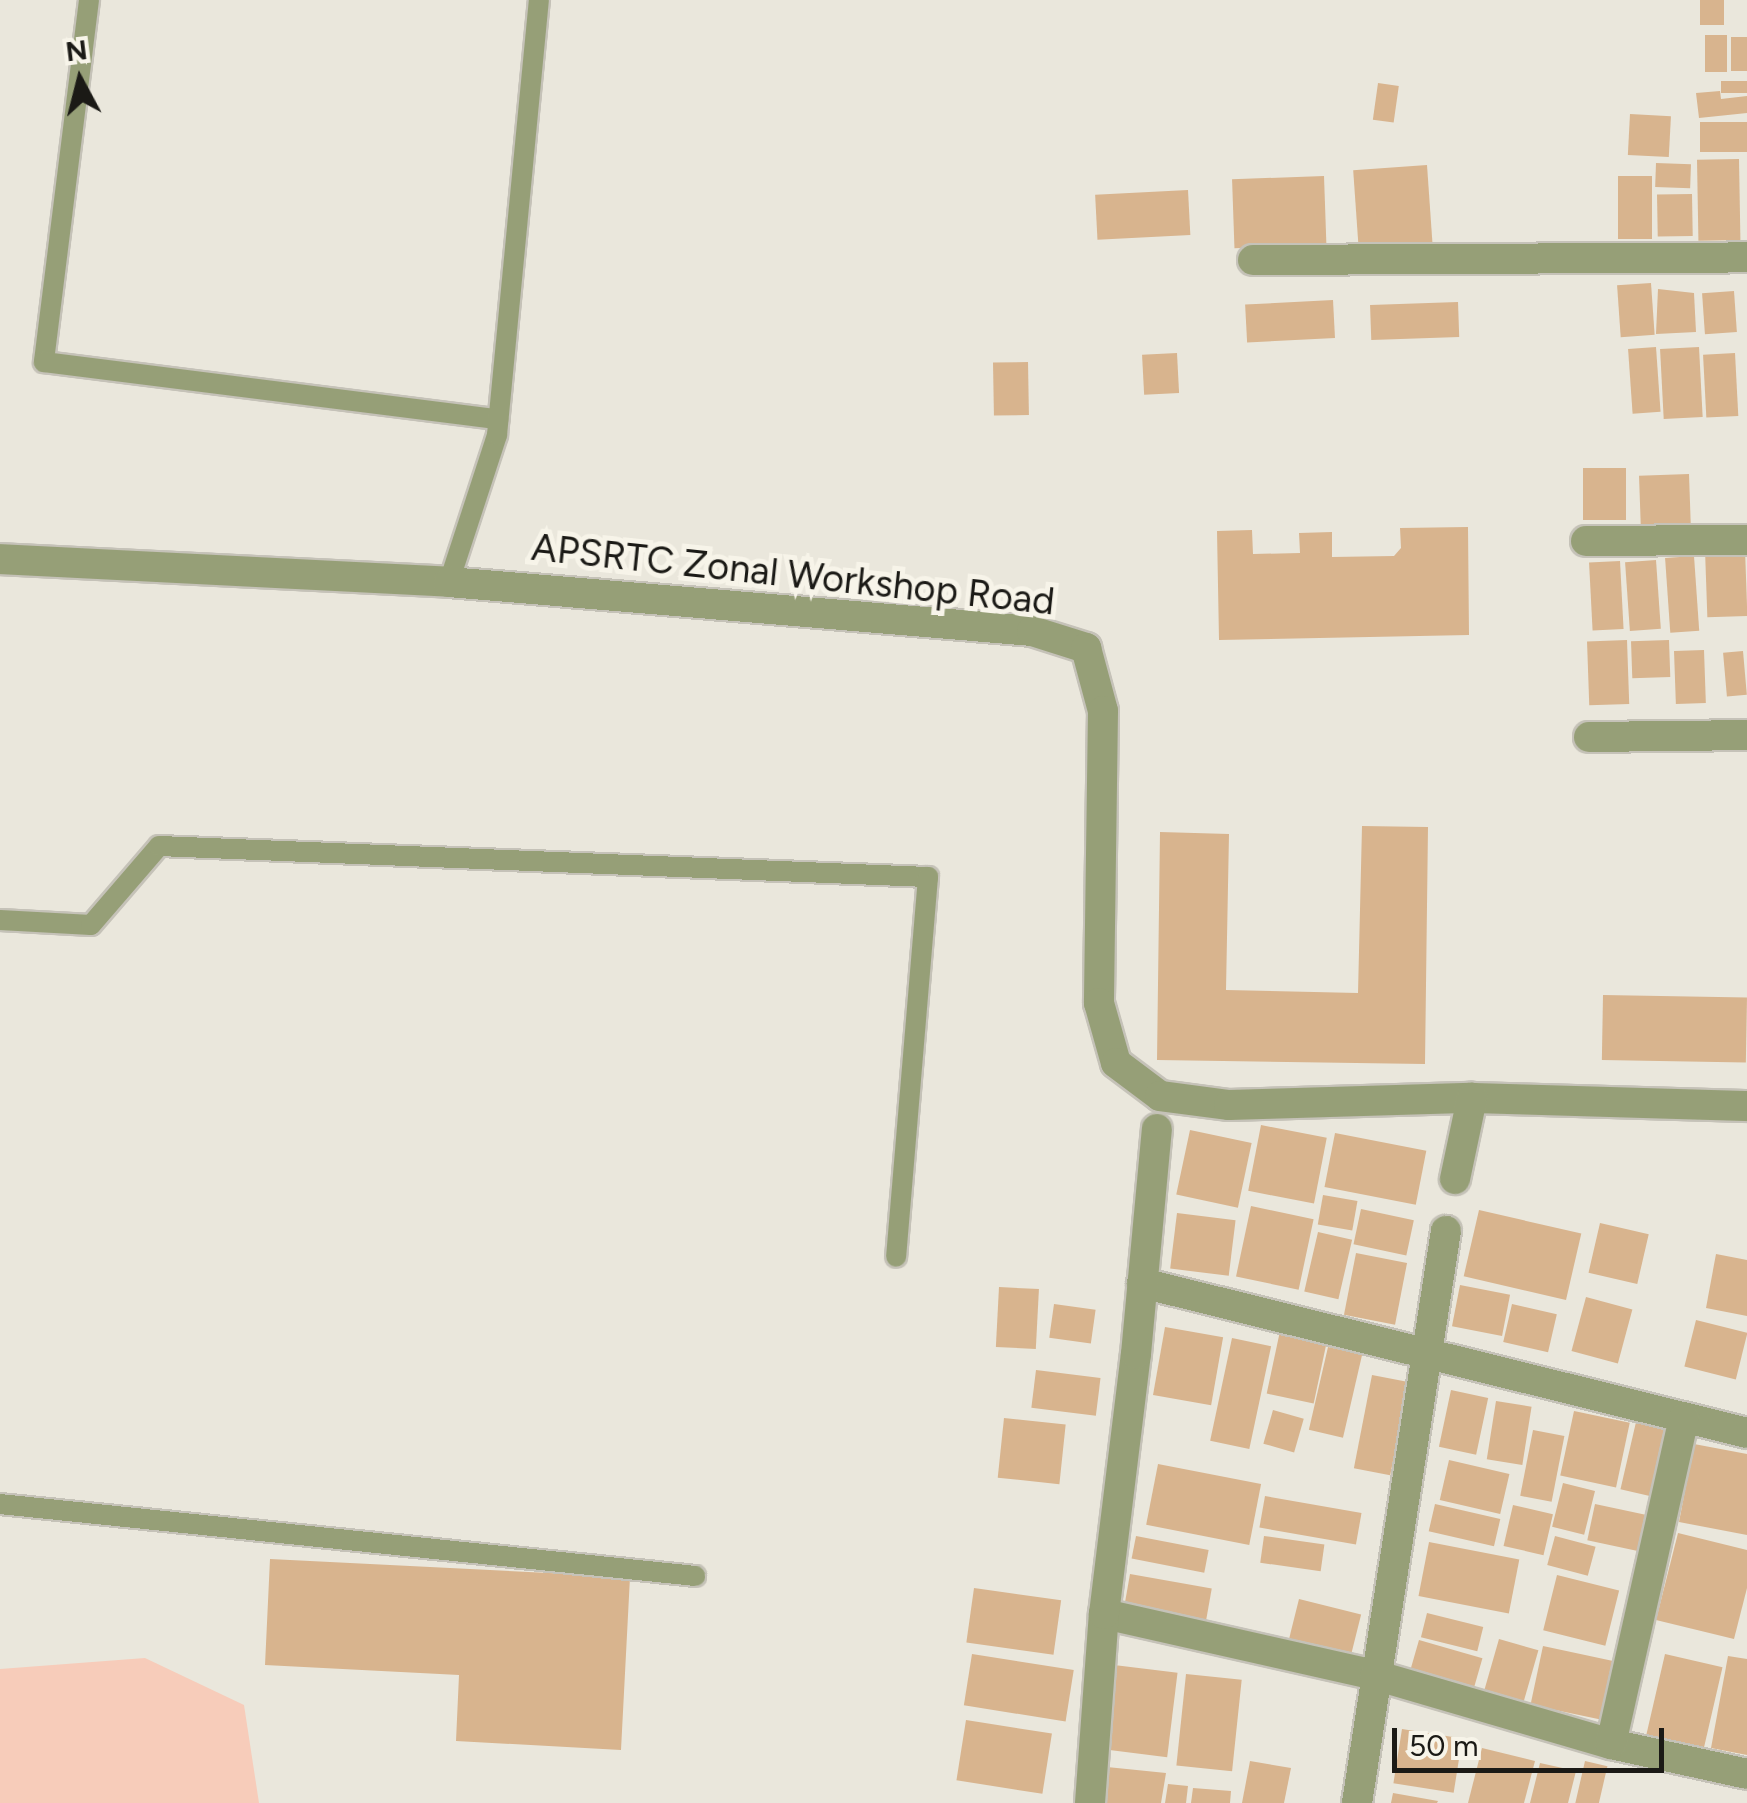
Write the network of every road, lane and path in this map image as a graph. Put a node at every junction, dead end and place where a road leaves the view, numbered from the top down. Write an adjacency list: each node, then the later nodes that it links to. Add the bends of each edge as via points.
1 (89, 0): 5 (lane, via 44,362)
2 (539, 0): 5 (lane)
3 (1747, 257): 4 (street)
4 (1253, 260)
5 (498, 419): 9 (lane)
6 (1747, 540): 7 (street)
7 (1586, 541)
8 (0, 559): 9 (street, APSRTC Zonal Workshop Road)
9 (449, 582): 13 (street, APSRTC Zonal Workshop Road, via 1032,630 1086,648 1103,710 1099,1004 1116,1063 1160,1096 1229,1105)
10 (1747, 734): 11 (street)
11 (1589, 737)
12 (0, 920): 18 (lane, via 91,925 159,846 928,877)
13 (1472, 1098): 14 (street, APSRTC Zonal Workshop Road); 16 (street)
14 (1747, 1106)
15 (1157, 1129): 19 (street)
16 (1455, 1179)
17 (1446, 1231): 20 (street)
18 (896, 1257)
19 (1142, 1283): 20 (street); 25 (street)
20 (1426, 1355): 21 (street); 26 (street)
21 (1684, 1418): 22 (street); 27 (street)
22 (1747, 1433)
23 (0, 1504): 24 (lane)
24 (695, 1576)
25 (1104, 1614): 26 (street); 29 (street)
26 (1375, 1675): 27 (street); 30 (street)
27 (1611, 1744): 28 (street)
28 (1747, 1774)
29 (1090, 1803)
30 (1357, 1803)

